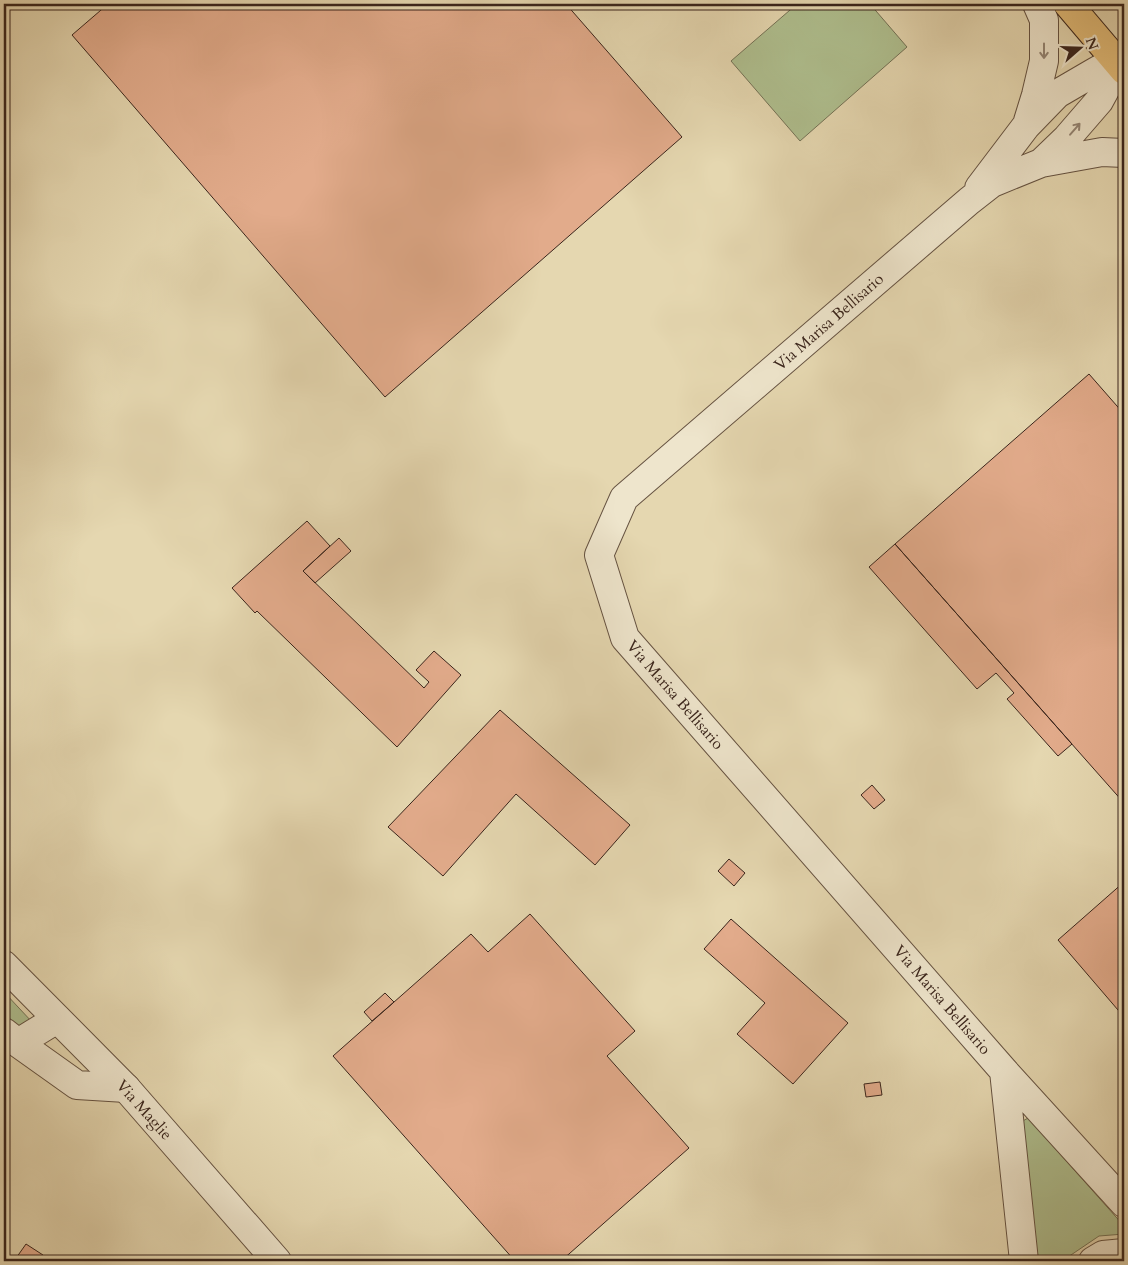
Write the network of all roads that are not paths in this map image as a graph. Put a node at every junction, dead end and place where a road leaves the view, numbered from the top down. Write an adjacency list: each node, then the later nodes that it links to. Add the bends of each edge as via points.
1 (1037, 4): 4 (street, Via Marisa Bellisario, one-way to 4, via 1044,20 1044,61)
2 (1068, 4): 3 (main road)
3 (1121, 61): 4 (street, Via Marisa Bellisario, via 1093,72 1058,94); 6 (street, Via Marisa Bellisario, one-way to 3, via 1099,101)
4 (1026, 126): 7 (street, Via Marisa Bellisario)
5 (1124, 153): 6 (street, Via Marisa Bellisario, via 1102,152)
6 (1041, 163): 7 (street, Via Marisa Bellisario, via 992,183)
7 (969, 201): 11 (street, Via Marisa Bellisario, via 624,498 598,555 625,638)
8 (4, 965): 9 (street, Via Maglie)
9 (57, 1019): 10 (street); 12 (street, Via Maglie)
10 (11, 1037): 12 (street, via 77,1085)
11 (1004, 1071): 13 (street, Via Marisa Bellisario); 16 (street)
12 (126, 1088): 15 (street, Via Maglie)
13 (1124, 1203)
14 (1124, 1253): 17 (street, via 1103,1255)
15 (277, 1261)
16 (1024, 1261)
17 (1093, 1261)

